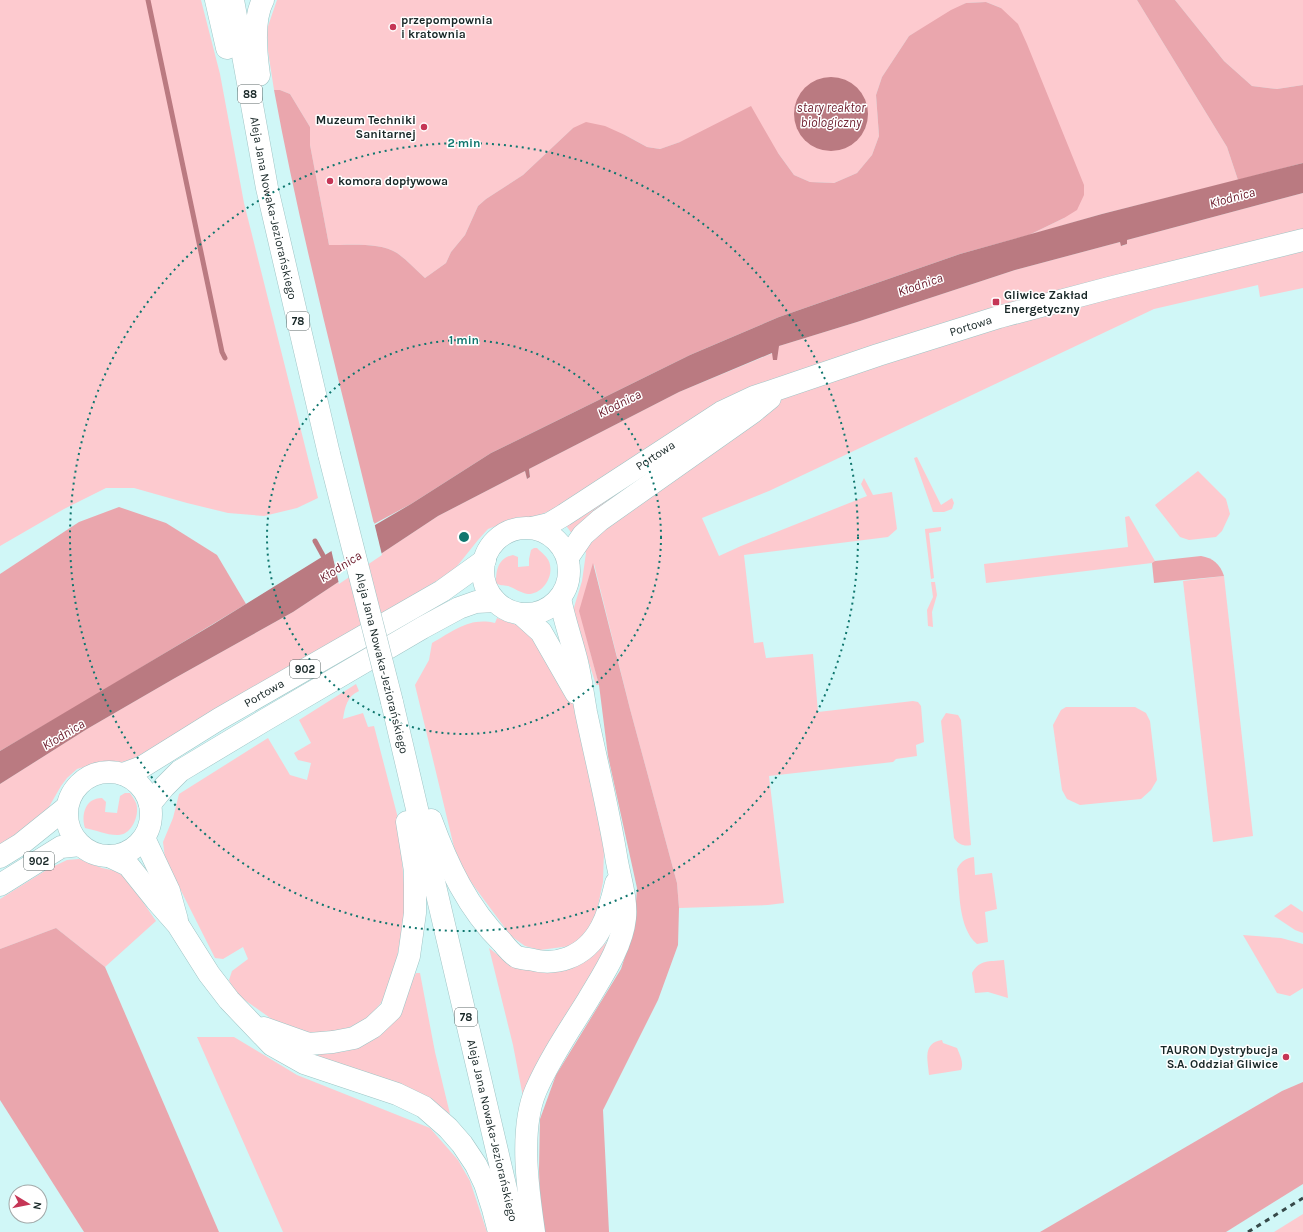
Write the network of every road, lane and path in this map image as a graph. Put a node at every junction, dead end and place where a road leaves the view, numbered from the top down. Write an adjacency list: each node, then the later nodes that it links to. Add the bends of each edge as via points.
1 (216, 0): 4 (main road, 78, via 251,158)
2 (233, 0): 4 (main road, Aleja Jana Nowaka-Jeziorańskiego / 88)
3 (263, 0): 4 (main road, 78, via 256,30)
4 (267, 188): 14 (main road, Aleja Jana Nowaka-Jeziorańskiego / 78, bridge, via 329,454)
5 (1303, 240): 6 (main road, Portowa, via 999,317)
6 (782, 388): 7 (main road, Portowa, via 754,397 722,412 564,515 549,524); 8 (main road, Portowa, via 753,412 600,520 583,535)
7 (532, 528): 8 (main road, 902, via 547,533 560,543); 9 (main road, 902, via 511,530 499,537)
8 (568, 557): 10 (main road, 902, via 569,578)
9 (485, 560): 11 (main road, 902, via 483,575 487,589); 15 (main road, Portowa / 902, via 442,591 218,719 142,767)
10 (560, 598): 12 (main road, 902, via 550,608 536,613); 13 (main road, via 577,662)
11 (495, 600): 12 (main road, 902, via 512,612); 16 (main road, Portowa / 902, via 476,602 459,608 265,720 180,771)
12 (521, 614): 13 (main road, via 541,632)
13 (586, 710): 22 (main road)
14 (398, 724): 22 (main road, via 435,830 466,896 488,928 518,956 542,963 558,962 586,947 604,923); 25 (main road, via 404,808 415,871 415,913 409,956 391,1010 373,1028 354,1038 334,1042 309,1044); 27 (main road, Aleja Jana Nowaka-Jeziorańskiego / 78)
15 (123, 774): 16 (main road, 902, via 140,786); 17 (main road, 902, via 92,774 75,788)
16 (150, 804): 18 (main road, 902, via 149,828)
17 (67, 807): 19 (main road, 902, via 67,821); 21 (main road, 902)
18 (144, 838): 20 (main road, via 134,848 122,854); 24 (main road, via 169,892)
19 (80, 845): 20 (main road, via 99,855); 23 (main road, 902, via 61,847)
20 (109, 856): 24 (main road, via 128,865)
21 (0, 858)
22 (619, 874): 28 (main road, via 624,897 624,919 619,942 609,965 535,1091 528,1122 526,1155)
23 (0, 885)
24 (178, 925): 25 (main road, via 209,974)
25 (250, 1023): 26 (main road, via 272,1045 304,1063 397,1094 424,1107 448,1128 476,1165 489,1196)
26 (499, 1232)
27 (516, 1232)
28 (534, 1232)

